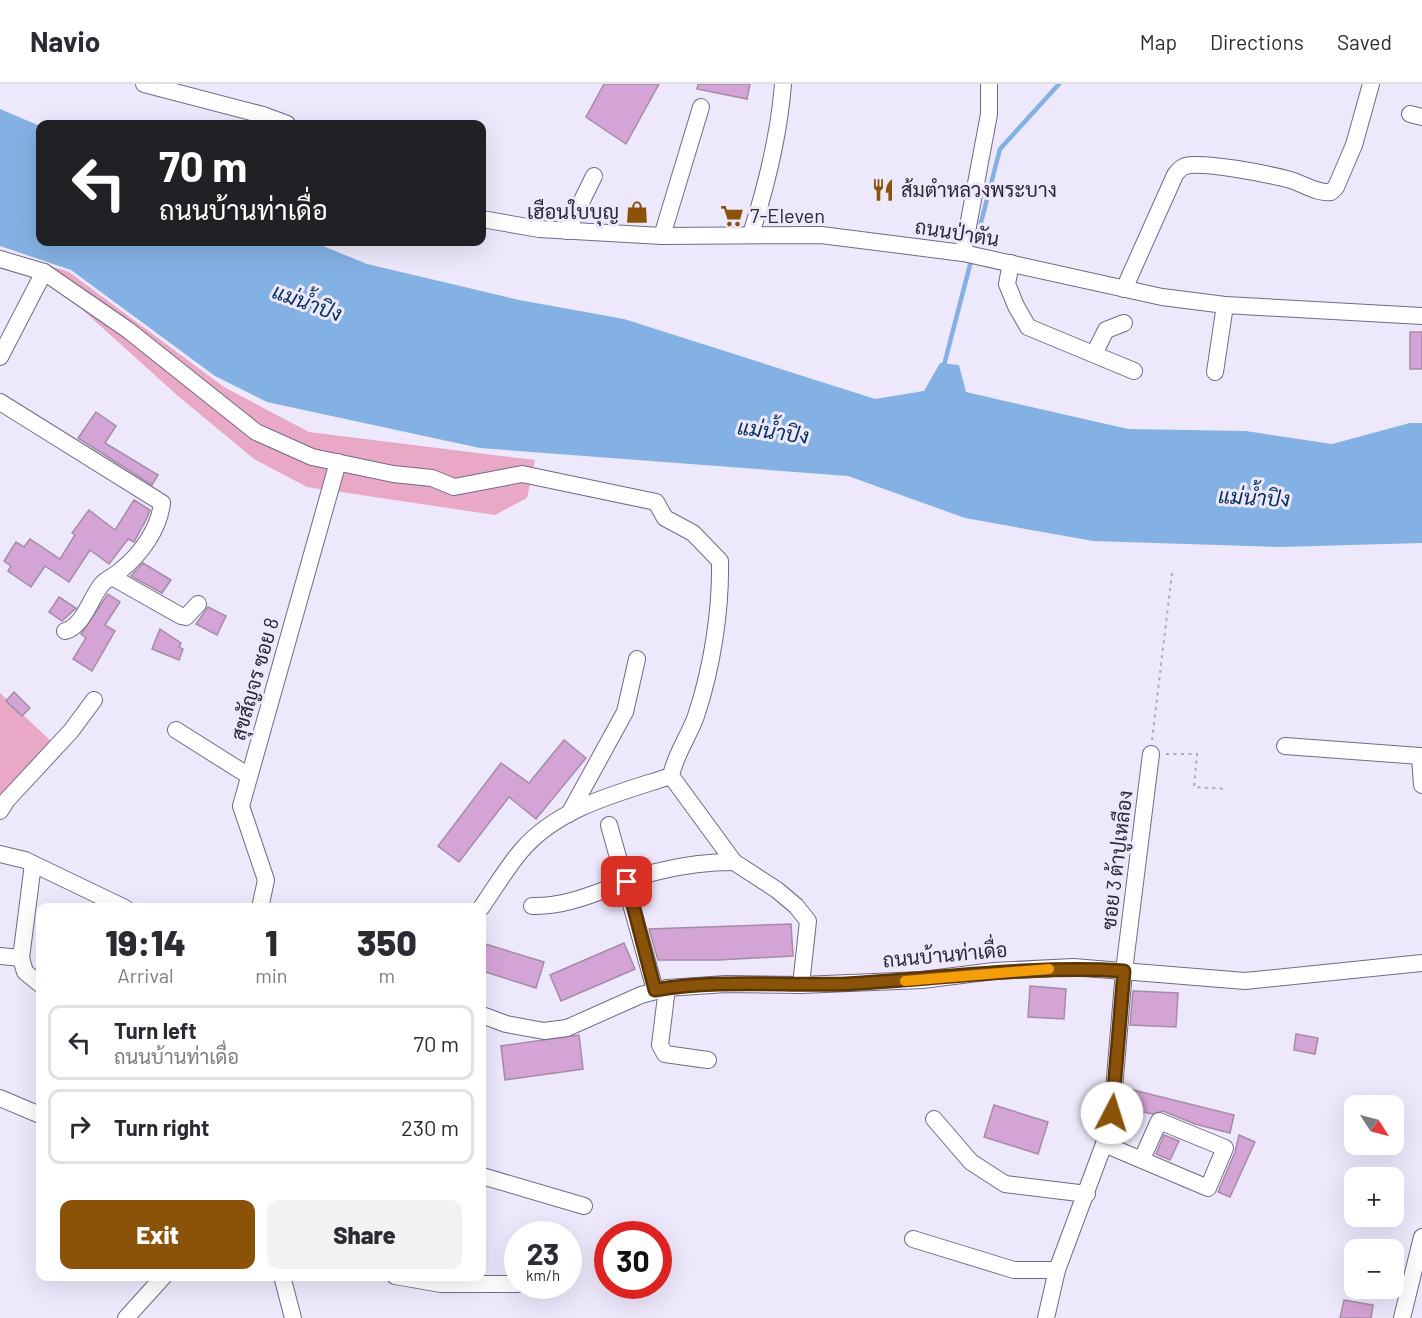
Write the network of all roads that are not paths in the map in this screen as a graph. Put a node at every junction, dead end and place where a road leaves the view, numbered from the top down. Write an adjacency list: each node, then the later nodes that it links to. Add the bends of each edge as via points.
1 (144, 84): 6 (street)
2 (783, 84): 10 (street, via 770,173)
3 (989, 84): 12 (street, via 989,114)
4 (1371, 84): 16 (street, via 1354,144 1331,192 1323,193 1288,179 1188,165 1175,175)
5 (701, 107): 11 (street)
6 (277, 120)
7 (594, 176): 9 (street)
8 (486, 220): 9 (street, ถนนป่าตัน)
9 (567, 231): 11 (street, ถนนป่าตัน)
10 (751, 234): 11 (street, ถนนป่าตัน); 12 (street, ถนนป่าตัน, via 821,235)
11 (662, 236)
12 (963, 253): 14 (street, ถนนป่าตัน)
13 (0, 259): 15 (street)
14 (1011, 263): 16 (street, ถนนป่าตัน); 20 (street, via 1007,284 1028,327)
15 (44, 272): 21 (street); 25 (street, via 128,330 255,432 312,457)
16 (1124, 289): 17 (street, ถนนป่าตัน)
17 (1225, 304): 18 (street, ถนนป่าตัน); 23 (street)
18 (1422, 316)
19 (1124, 323): 20 (street, via 1106,330)
20 (1094, 354): 22 (street)
21 (0, 357)
22 (1134, 371)
23 (1215, 372)
24 (0, 402): 26 (street, via 162,503 157,526 140,551)
25 (338, 462): 34 (street, สุขสัญจร ซอย 8); 35 (street, via 432,478 454,487 522,474 634,496 656,502 665,518 693,533 720,561 721,583 696,716)
26 (112, 577): 27 (street, via 181,616 186,617); 28 (street, via 73,629)
27 (198, 604)
28 (66, 632)
29 (637, 659): 38 (street, via 625,712)
30 (94, 700): 37 (street)
31 (176, 730): 34 (street)
32 (1285, 746): 36 (street, via 1420,756)
33 (1150, 754): 51 (street, ซอย 3 ต้าปูเหลือง)
34 (249, 776): 45 (street, สุขสัญจร ซอย 8, via 241,806 266,880)
35 (671, 776): 38 (street, via 585,804); 41 (street)
36 (1422, 785)
37 (0, 811)
38 (568, 815): 46 (street, via 522,850)
39 (609, 825): 43 (street)
40 (0, 854): 42 (street)
41 (734, 862): 43 (street, via 660,871); 53 (street, via 777,890 808,921)
42 (33, 864): 44 (street); 49 (street)
43 (627, 882): 47 (street, via 557,906); 54 (street)
44 (115, 903)
45 (261, 903)
46 (485, 903)
47 (532, 906)
48 (0, 956): 49 (street)
49 (21, 958): 52 (street, via 25,972)
50 (1422, 963): 51 (street, ถนนบ้านท่าเดื่อ, via 1245,981)
51 (1124, 971): 53 (street, ถนนบ้านท่าเดื่อ, via 994,971 922,980); 60 (street, ซอย 3 ต้าปูเหลือง, via 1112,1113)
52 (36, 981)
53 (801, 986): 54 (street, ถนนบ้านท่าเดื่อ, via 726,984)
54 (661, 989): 55 (street, ถนนบ้านท่าเดื่อ, via 567,1028 544,1031); 56 (street, via 660,1045 665,1054)
55 (486, 1016)
56 (708, 1060)
57 (0, 1098): 58 (street)
58 (36, 1112)
59 (934, 1119): 63 (street, via 971,1162 1005,1184)
60 (1104, 1144): 61 (street); 63 (street, ซอย 3 ต้าปูเหลือง)
61 (1142, 1159): 61 (street, via 1159,1121 1225,1148 1208,1188)
62 (486, 1177): 64 (street)
63 (1087, 1194): 67 (street, ซอย 3 ต้าปูเหลือง)
64 (584, 1206)
65 (1422, 1238): 75 (street)
66 (913, 1239): 67 (street, via 1014,1270)
67 (1057, 1270): 74 (street, ซอย 3 ต้าปูเหลือง)
68 (159, 1281): 72 (street)
69 (283, 1281): 73 (street)
70 (424, 1281): 71 (street)
71 (504, 1284)
72 (126, 1318)
73 (293, 1318)
74 (1046, 1318)
75 (1402, 1318)

